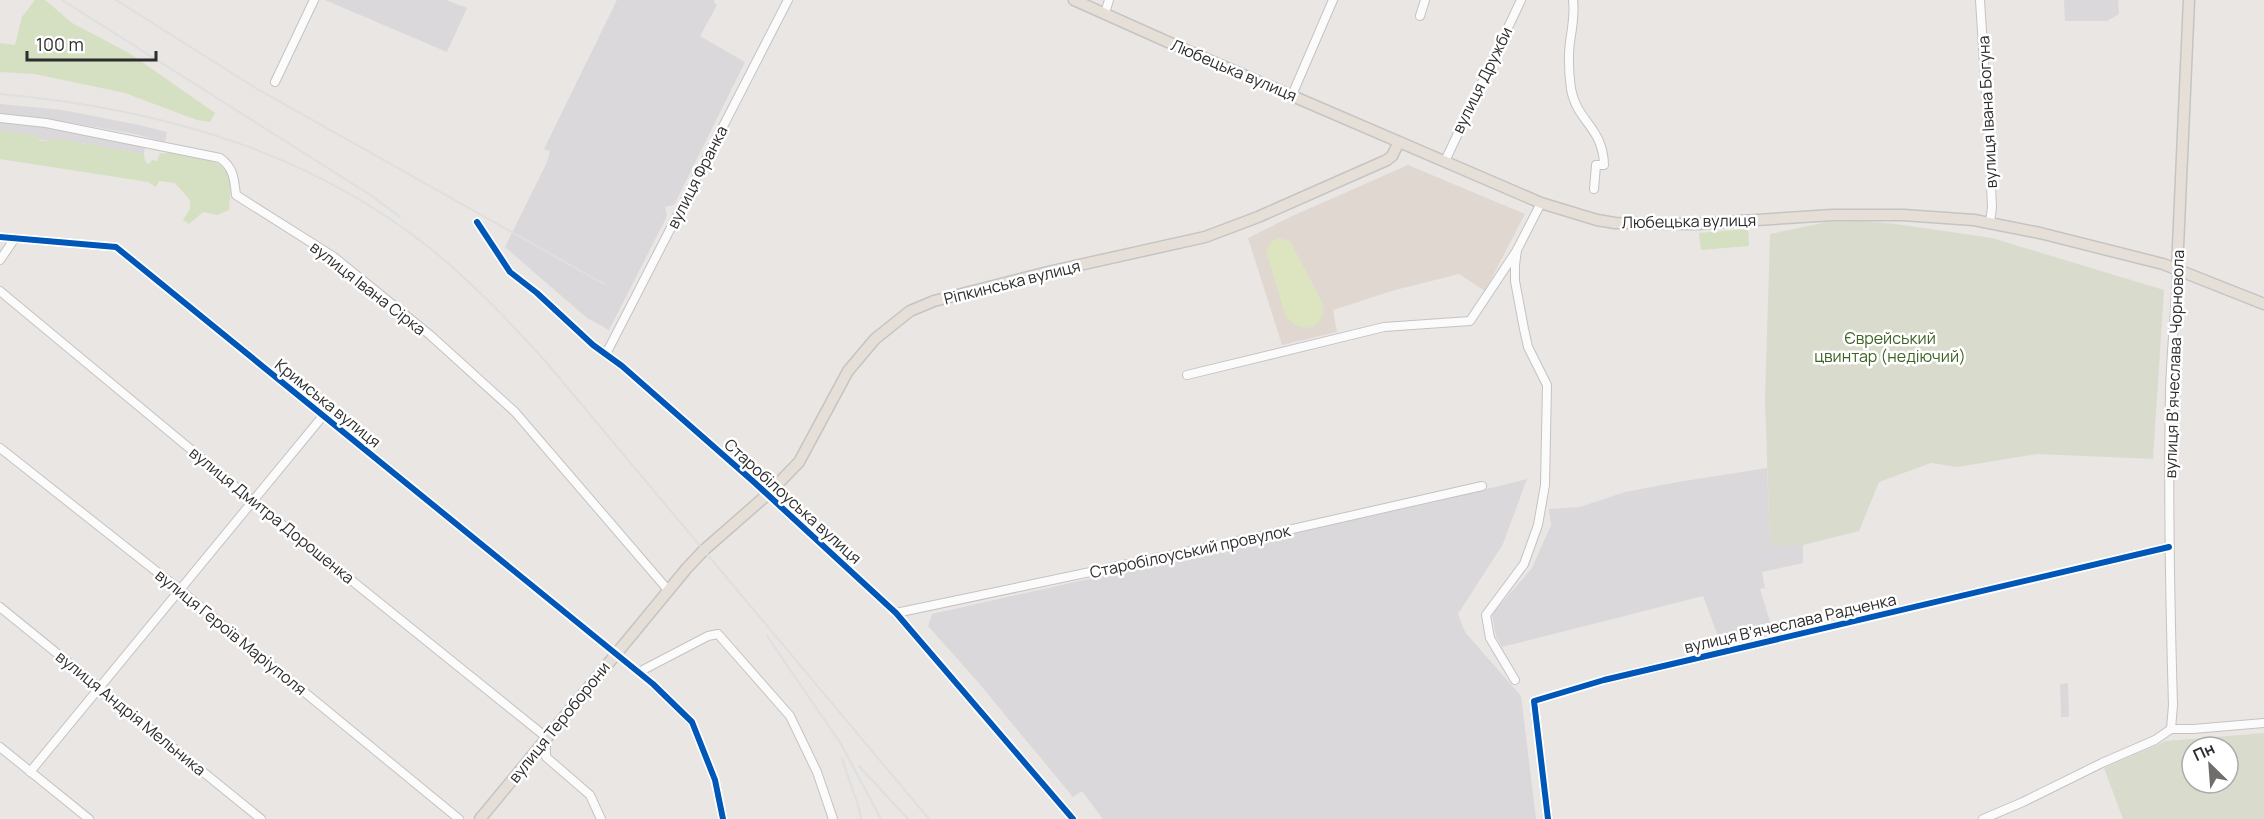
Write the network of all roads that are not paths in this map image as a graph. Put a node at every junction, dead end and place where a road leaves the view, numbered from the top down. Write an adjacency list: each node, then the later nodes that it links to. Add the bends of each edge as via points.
1 (314, 0): 13 (street)
2 (788, 0): 29 (street, вулиця Франка)
3 (1074, 0): 11 (main road, Любецька вулиця)
4 (1109, 0): 11 (street)
5 (1333, 0): 14 (street)
6 (1425, 0): 12 (street)
7 (1521, 0): 17 (street, вулиця Дружби)
8 (1573, 0): 18 (street, via 1569,68 1572,90 1581,113 1601,142)
9 (1980, 0): 21 (street, вулиця Івана Богуна, via 1992,207)
10 (2189, 0): 26 (main road, вулиця Вʼячеслава Чорновола)
11 (1105, 13): 14 (main road, Любецька вулиця)
12 (1420, 16)
13 (274, 82)
14 (1292, 95): 16 (main road, Любецька вулиця)
15 (0, 118): 39 (street, вулиця Івана Сірка, via 46,123 220,158 234,176 236,195 334,257 430,335 515,412)
16 (1399, 142): 17 (main road, Любецька вулиця); 34 (main road, Ріпкинська вулиця, via 1387,160 1232,228 933,301 910,311 875,339 855,363 799,462)
17 (1445, 161): 19 (main road, Любецька вулиця)
18 (1594, 189)
19 (1541, 203): 21 (main road, Любецька вулиця, via 1615,223 1695,224 1833,215 1903,215); 24 (street)
20 (477, 222): 29 (street, Старобілоуська вулиця, via 510,272)
21 (1989, 223): 26 (main road, Любецька вулиця)
22 (0, 237): 23 (street, Кримська вулиця)
23 (15, 238): 25 (street); 31 (street, Кримська вулиця, via 116,247)
24 (1517, 250): 30 (street, via 1470,321 1384,327); 44 (street, via 1515,282 1528,348 1547,385 1545,485 1539,525 1524,564 1486,615 1490,638)
25 (0, 260)
26 (2176, 269): 28 (main road, Любецька вулиця); 37 (street, вулиця Вʼячеслава Чорновола, via 2170,388)
27 (0, 291): 35 (street, вулиця Дмитра Дорошенка)
28 (2264, 304)
29 (606, 354): 34 (street, Старобілоуська вулиця)
30 (1187, 375)
31 (322, 417): 35 (street); 42 (street, Кримська вулиця)
32 (0, 448): 38 (street, вулиця Героїв Маріуполя)
33 (1482, 486): 41 (street, Старобілоуський провулок)
34 (768, 494): 36 (main road, Ріпкинська вулиця); 41 (street, Старобілоуська вулиця)
35 (253, 501): 38 (street); 48 (street, вулиця Дмитра Дорошенка)
36 (710, 544): 39 (main road, вулиця Тероборони)
37 (2169, 548): 47 (street, вулиця Вʼячеслава Чорновола); 59 (street, вулиця Вʼячеслава Радченка, via 1604,680 1534,701)
38 (180, 590): 45 (street); 53 (street, вулиця Героїв Маріуполя)
39 (668, 590): 42 (main road, вулиця Тероборони)
40 (0, 607): 45 (street, вулиця Андрія Мельника)
41 (896, 613): 58 (street, Старобілоуська вулиця)
42 (615, 653): 43 (street, Кримська вулиця); 48 (main road, вулиця Тероборони)
43 (639, 672): 56 (street, Кримська вулиця, via 692,722 715,780); 57 (street, via 718,634 790,716 817,772)
44 (1515, 680)
45 (98, 687): 50 (street); 52 (street, вулиця Андрія Мельника)
46 (2264, 723): 47 (street)
47 (2171, 729): 60 (street, via 2155,740)
48 (546, 737): 54 (main road, вулиця Тероборони); 55 (street, via 546,757 590,795)
49 (0, 747): 50 (street)
50 (30, 772): 51 (street)
51 (89, 819)
52 (261, 819)
53 (459, 819)
54 (480, 819)
55 (601, 819)
56 (723, 819)
57 (832, 819)
58 (1073, 819)
59 (1548, 819)
60 (1983, 819)

